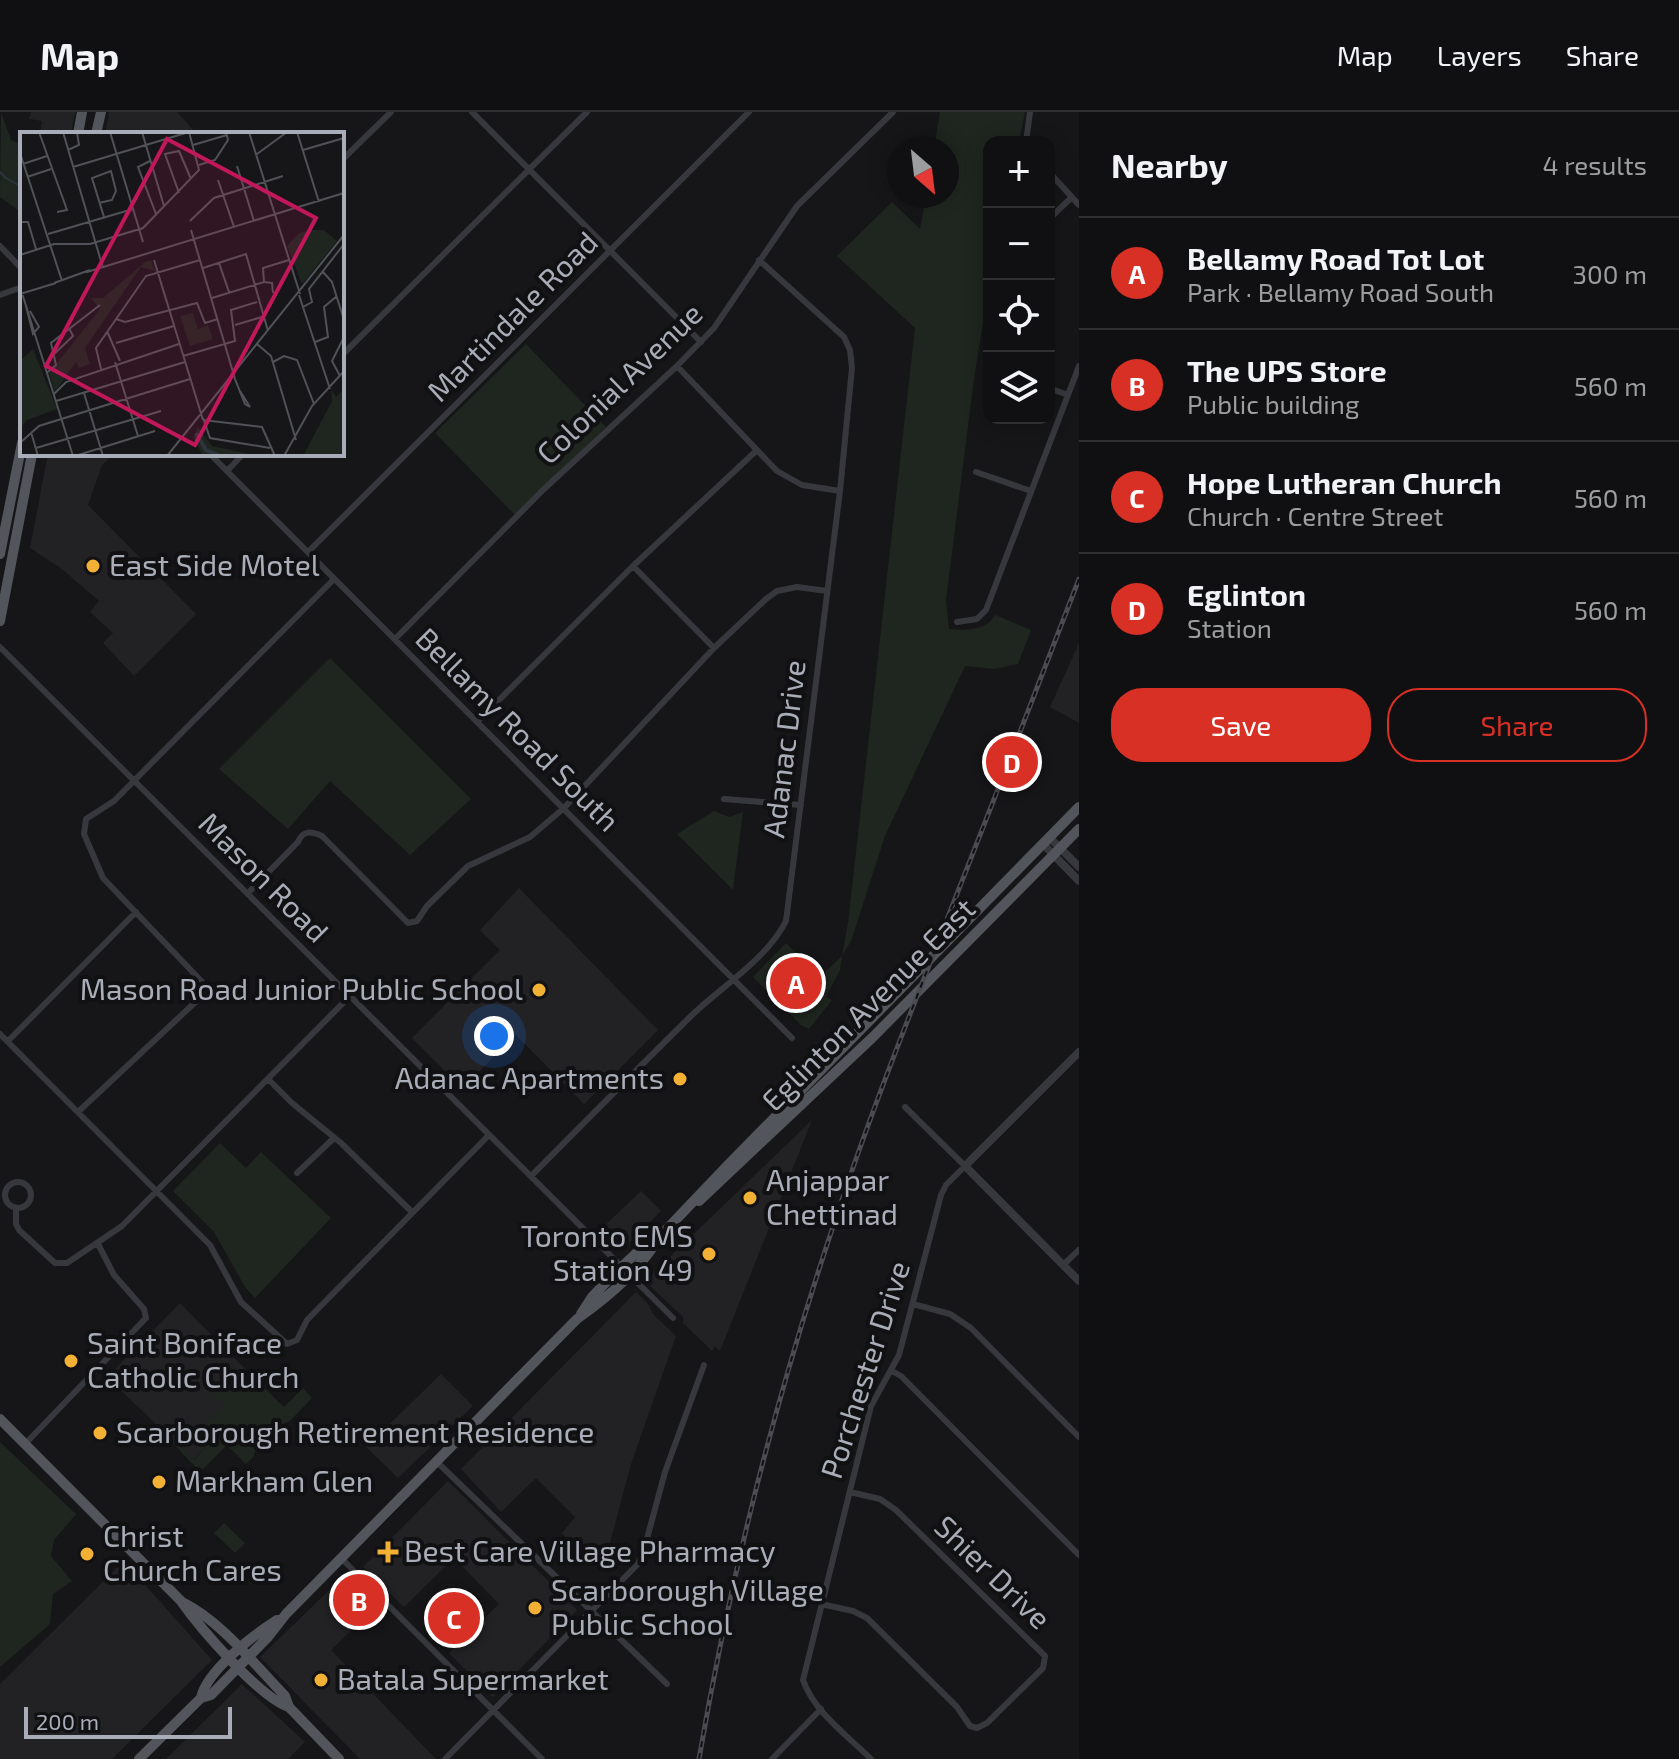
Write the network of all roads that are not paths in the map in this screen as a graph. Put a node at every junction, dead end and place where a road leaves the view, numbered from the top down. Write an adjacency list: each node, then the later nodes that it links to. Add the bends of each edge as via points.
1 (82, 112): 9 (main road)
2 (101, 112): 10 (main road)
3 (391, 112): 12 (street)
4 (472, 112): 13 (street)
5 (587, 112): 13 (street)
6 (749, 112): 19 (street, Martindale Road)
7 (893, 112): 20 (street, Colonial Avenue, via 797,206)
8 (1030, 112): 11 (street)
9 (78, 132)
10 (96, 132)
11 (1027, 136)
12 (344, 158)
13 (529, 169): 19 (street); 25 (street)
14 (1055, 179): 15 (street)
15 (1072, 197): 16 (street); 17 (street)
16 (1079, 205)
17 (1055, 213)
18 (0, 246): 21 (street)
19 (610, 251): 24 (street); 39 (street, Martindale Road)
20 (759, 260): 24 (street, Colonial Avenue); 37 (street, Adanac Drive, via 848,344 852,368)
21 (20, 267)
22 (20, 288): 23 (street)
23 (0, 295)
24 (701, 342): 26 (street, Colonial Avenue)
25 (344, 353)
26 (677, 366): 30 (street); 46 (street, Colonial Avenue, via 543,490)
27 (1079, 366): 29 (street)
28 (1055, 390): 29 (street)
29 (1068, 395): 38 (street)
30 (756, 451): 37 (street, via 802,485); 41 (street)
31 (20, 453): 40 (main road)
32 (32, 456): 44 (main road)
33 (212, 456): 35 (street, Bellamy Road South)
34 (241, 456): 35 (street)
35 (227, 471): 39 (street, Bellamy Road South)
36 (976, 472): 38 (street)
37 (840, 491): 43 (street, Adanac Drive)
38 (1031, 491): 45 (street, via 986,610 977,619)
39 (308, 552): 42 (street, Bellamy Road South)
40 (0, 554)
41 (633, 566): 48 (street); 49 (street)
42 (334, 579): 46 (street, Bellamy Road South); 50 (street)
43 (827, 591): 48 (street, via 777,591); 52 (street, Adanac Drive)
44 (0, 621)
45 (957, 622)
46 (395, 639): 49 (street, Bellamy Road South)
47 (0, 647): 50 (street, Mason Road)
48 (714, 648): 54 (street)
49 (478, 721): 54 (street, Bellamy Road South)
50 (133, 780): 60 (street, Mason Road); 61 (street, via 109,806 89,816 83,830 103,878)
51 (724, 799): 52 (street)
52 (801, 805): 62 (street, Adanac Drive, via 786,921)
53 (1079, 807): 56 (main road, Eglinton Avenue East)
54 (564, 808): 60 (street, via 530,837 468,866 413,923 314,832 300,836); 62 (street, Bellamy Road South)
55 (1079, 829): 57 (main road, Eglinton Avenue East)
56 (1046, 840): 57 (street); 77 (main road, Eglinton Avenue East)
57 (1057, 851): 58 (street); 59 (street); 77 (main road, Eglinton Avenue East, via 873,1037)
58 (1079, 867)
59 (1079, 881)
60 (248, 893): 63 (street, Mason Road)
61 (136, 912): 66 (street); 70 (street, via 202,978 206,989)
62 (736, 980): 65 (street, Bellamy Road South); 75 (street, Adanac Drive, via 694,1014)
63 (350, 996): 68 (street); 71 (street, Mason Road)
64 (0, 1034): 66 (street)
65 (792, 1038)
66 (8, 1041): 70 (street)
67 (1079, 1052): 73 (street)
68 (268, 1079): 72 (street); 76 (street)
69 (905, 1107): 73 (street)
70 (78, 1112): 76 (street)
71 (489, 1135): 75 (street, Mason Road); 79 (street)
72 (334, 1138): 74 (street); 79 (street)
73 (965, 1166): 82 (street); 85 (street, Porchester Drive, via 941,1195)
74 (297, 1173)
75 (531, 1176): 83 (street, Mason Road)
76 (157, 1192): 79 (street, via 210,1245 241,1302 287,1344 297,1340 307,1320); 80 (street)
77 (688, 1209): 83 (main road, Eglinton Avenue East, via 645,1245)
78 (16, 1210): 78 (street, via 30,1199 30,1190 20,1182 4,1193); 80 (street, via 19,1230 55,1263 67,1263)
79 (412, 1212)
80 (98, 1244): 91 (street, via 146,1318)
81 (1079, 1250): 82 (street)
82 (1063, 1265): 84 (street)
83 (625, 1272): 86 (street, Mason Road); 92 (main road, Eglinton Avenue East, via 592,1297 577,1319)
84 (1079, 1281)
85 (913, 1304): 88 (street, Porchester Drive); 90 (street, via 950,1314 971,1328)
86 (673, 1318)
87 (704, 1365): 98 (street, via 665,1472 642,1556)
88 (892, 1371): 93 (street, Porchester Drive, via 871,1406); 94 (street)
89 (0, 1419): 91 (main road)
90 (1079, 1437)
91 (26, 1443): 96 (main road)
92 (437, 1462): 95 (main road, Eglinton Avenue East); 98 (street)
93 (850, 1492): 97 (street, Porchester Drive); 97 (street, Shier Drive, via 880,1499 896,1510 1042,1651 1043,1668 987,1723 970,1726 867,1618)
94 (1079, 1555)
95 (342, 1559): 99 (main road, Eglinton Avenue East); 106 (street)
96 (181, 1601): 100 (main road, via 200,1610); 101 (main road)
97 (821, 1604): 105 (street, Porchester Drive, via 803,1680)
98 (592, 1611): 103 (street); 106 (street)
99 (286, 1614): 100 (main road, Eglinton Avenue East); 102 (main road, Eglinton Avenue East)
100 (239, 1649): 101 (main road, Eglinton Avenue East); 102 (main road)
101 (231, 1658): 102 (main road); 104 (main road, Eglinton Avenue East, via 203,1687)
102 (244, 1662): 104 (main road, Eglinton Avenue East, via 211,1695); 108 (main road, via 276,1703 289,1707)
103 (667, 1684)
104 (201, 1698): 107 (main road, Eglinton Avenue East)
105 (821, 1709): 111 (street); 112 (street, Porchester Drive)
106 (494, 1710): 109 (street); 110 (street)
107 (139, 1759)
108 (339, 1759)
109 (445, 1759)
110 (542, 1759)
111 (772, 1759)
112 (871, 1759)

